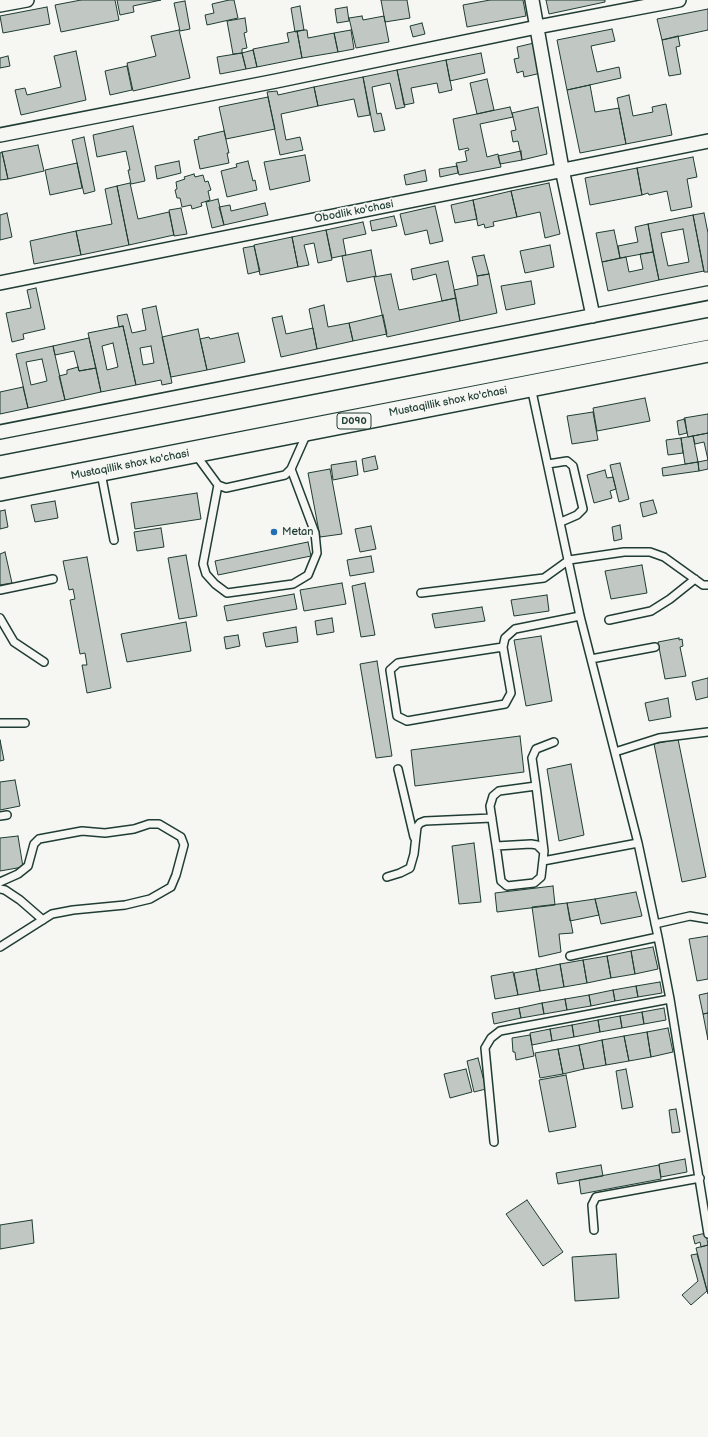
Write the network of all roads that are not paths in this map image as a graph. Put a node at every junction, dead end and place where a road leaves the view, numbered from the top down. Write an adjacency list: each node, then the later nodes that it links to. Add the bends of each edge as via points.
1 (27, 0): 4 (street)
2 (532, 0): 5 (street)
3 (679, 0): 5 (street)
4 (0, 5)
5 (537, 27): 6 (street); 8 (street)
6 (0, 135)
7 (708, 141): 8 (street, Obodlik ko'chasi)
8 (562, 169): 9 (street, Obodlik ko'chasi); 11 (street)
9 (0, 283)
10 (708, 294): 11 (street)
11 (593, 316): 18 (street)
12 (708, 329): 13 (main road, Mustaqillik shox ko'chasi / D090)
13 (672, 336): 15 (main road); 21 (main road, Mustaqillik shox ko'chasi / D090)
14 (708, 351): 15 (main road, Mustaqillik shox ko'chasi / D090)
15 (675, 357): 16 (main road, Mustaqillik shox ko'chasi / D090)
16 (531, 386): 17 (main road, Mustaqillik shox ko'chasi / D090); 20 (lane)
17 (309, 430): 19 (main road, Mustaqillik shox ko'chasi / D090); 22 (lane)
18 (0, 432)
19 (194, 452): 23 (main road, Mustaqillik shox ko'chasi / D090); 24 (lane)
20 (548, 464): 26 (lane); 26 (lane, via 567,461 573,466 583,509 577,515)
21 (0, 467)
22 (291, 468): 24 (lane, via 285,475 226,488); 24 (lane, via 315,533 317,553 308,575 293,584 227,593 206,574 204,564)
23 (101, 470): 25 (main road, Mustaqillik shox ko'chasi / D090); 27 (lane)
24 (218, 485)
25 (0, 490)
26 (561, 522): 28 (lane)
27 (114, 540)
28 (569, 560): 30 (lane, via 624,552 650,552 664,557); 33 (lane, via 544,578); 34 (lane)
29 (53, 579): 32 (lane)
30 (695, 579): 31 (lane); 36 (lane, via 651,611)
31 (708, 585)
32 (0, 590)
33 (421, 593)
34 (580, 616): 37 (lane, via 515,629 505,638); 39 (lane)
35 (0, 618): 40 (lane, via 14,642)
36 (609, 620)
37 (503, 647): 37 (lane, via 511,693 505,704 407,721 397,716 390,670 398,663)
38 (655, 647): 39 (lane)
39 (591, 659): 45 (lane)
40 (44, 662)
41 (0, 723): 42 (lane)
42 (25, 724)
43 (708, 732): 45 (lane, via 659,738)
44 (554, 742): 47 (lane, via 536,749 532,758)
45 (615, 752): 50 (lane)
46 (398, 769): 49 (lane)
47 (536, 786): 48 (lane, via 499,791 493,796 490,806); 52 (lane)
48 (492, 818): 49 (lane, via 425,821 417,827); 51 (lane)
49 (415, 841): 54 (lane, via 410,868)
50 (638, 843): 53 (lane); 59 (lane)
51 (496, 846): 52 (lane, via 531,844 538,845); 53 (lane, via 501,881 507,886 534,883 541,877)
52 (544, 851): 53 (lane)
53 (543, 861)
54 (387, 877)
55 (0, 882): 58 (lane, via 28,866 34,844 39,839 82,831 105,833 149,824 159,824 181,837 184,845 171,887 150,899 125,905 52,914)
56 (0, 889): 58 (lane, via 20,900)
57 (708, 919): 59 (lane, via 690,916)
58 (43, 920): 61 (lane)
59 (655, 924): 60 (lane)
60 (658, 937): 62 (lane); 63 (lane)
61 (0, 947)
62 (570, 956)
63 (670, 999): 64 (lane, via 500,1031 490,1038 485,1048); 65 (lane)
64 (494, 1142)
65 (700, 1178): 66 (lane); 67 (lane, via 596,1197 592,1205)
66 (707, 1223): 68 (lane)
67 (594, 1230)
68 (708, 1234)

